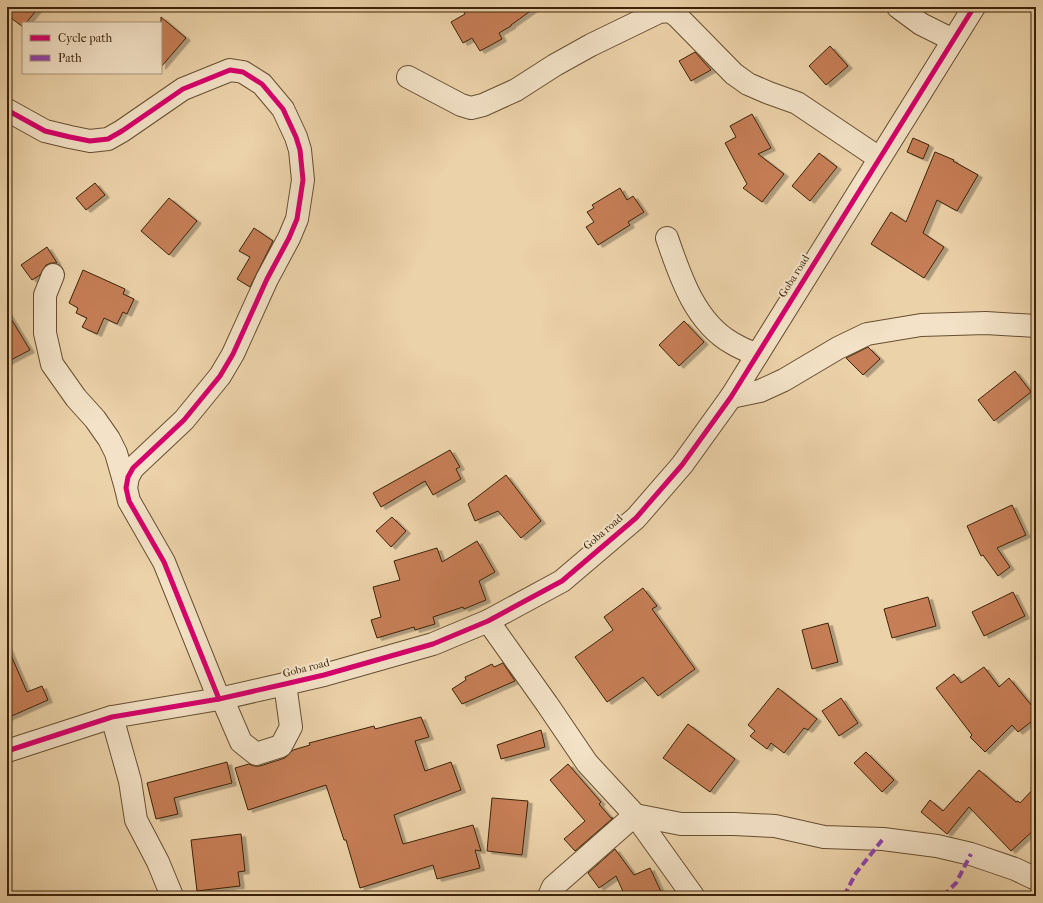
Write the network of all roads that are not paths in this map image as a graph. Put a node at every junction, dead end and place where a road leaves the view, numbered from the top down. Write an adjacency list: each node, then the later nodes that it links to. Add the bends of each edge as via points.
1 (898, 7): 3 (street, via 921,24)
2 (974, 7): 3 (street, Goba road)
3 (953, 40): 6 (street, Goba road)
4 (408, 77): 6 (street, via 460,105 471,108 483,105 516,90 591,45 659,12 670,11 678,16 734,74 748,84 797,103)
5 (7, 110): 12 (street, via 45,131 90,141 108,139 183,89 230,70 243,72 262,84 283,109 296,137 303,180 297,219 233,354 220,376 189,414 134,468 128,477)
6 (879, 158): 10 (street, Goba road)
7 (667, 238): 10 (street, via 679,273 698,309 731,343)
8 (53, 275): 12 (street, via 45,295 45,333 52,364 109,439 116,453)
9 (1036, 326): 11 (street, via 986,323 936,325 867,334 784,380 760,391)
10 (756, 355): 11 (street, Goba road)
11 (730, 397): 13 (street, Goba road, via 682,466 636,518 562,581)
12 (126, 488): 15 (street, via 129,501 164,562)
13 (488, 621): 14 (street, Goba road, via 433,644); 18 (street, via 586,763)
14 (285, 684): 15 (street, Goba road); 15 (street, via 291,727 281,746 256,754 241,742)
15 (221, 699): 16 (street, Goba road)
16 (112, 718): 17 (street, Goba road); 20 (street, via 130,781 136,820)
17 (7, 752)
18 (634, 815): 19 (street, via 681,824 774,826 824,837 883,839 937,846 971,854); 21 (street, via 553,887); 22 (street)
19 (1036, 879)
20 (172, 896)
21 (549, 896)
22 (693, 896)

